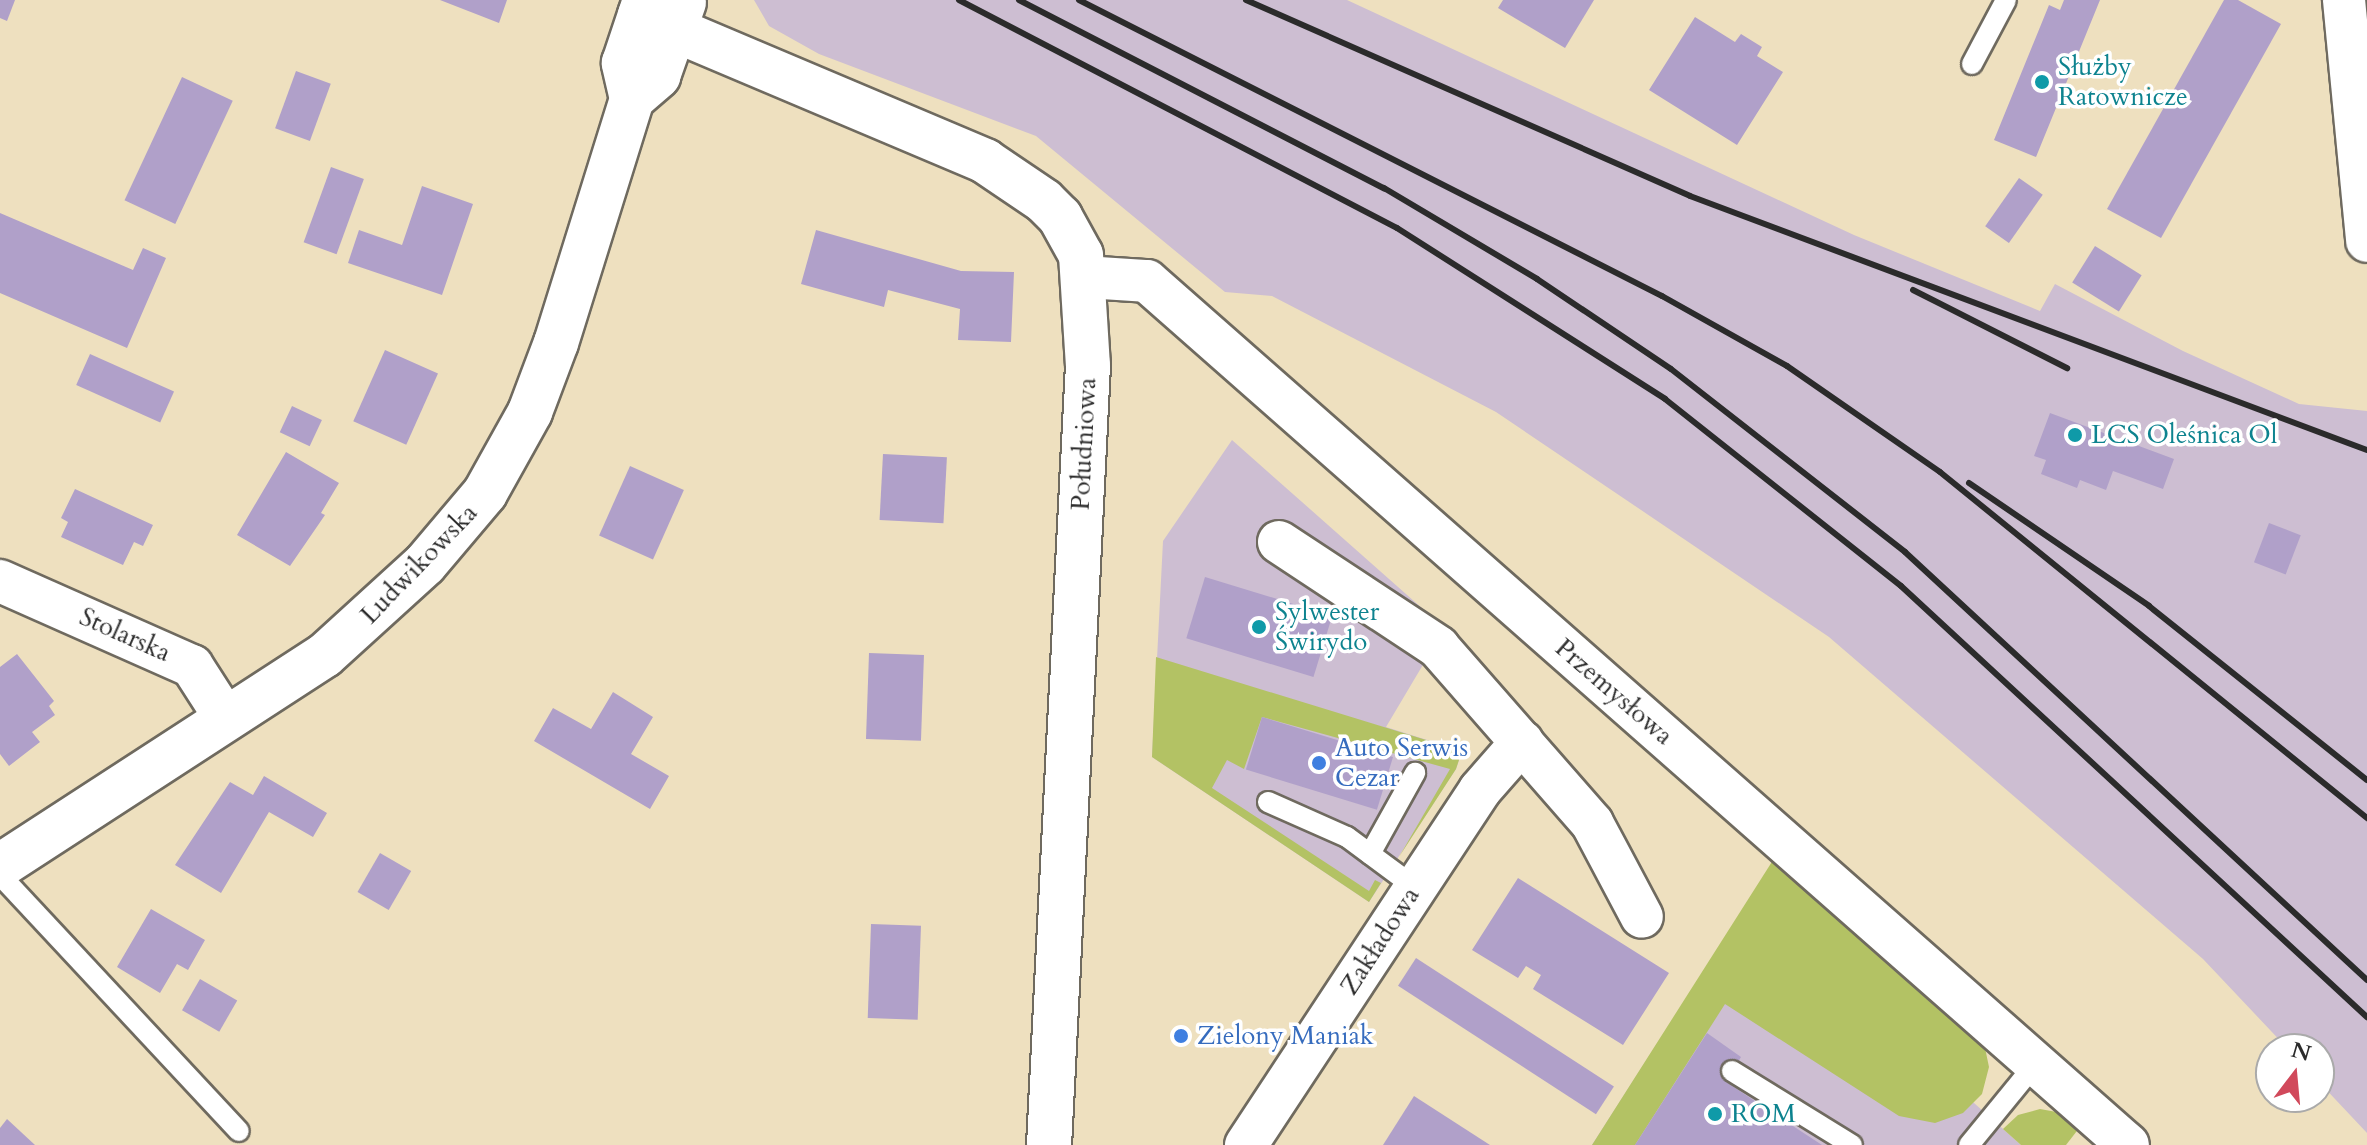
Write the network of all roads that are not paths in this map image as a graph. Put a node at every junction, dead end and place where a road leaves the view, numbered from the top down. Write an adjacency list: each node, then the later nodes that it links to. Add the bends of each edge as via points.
1 (2006, 0): 4 (lane)
2 (2344, 0): 5 (street)
3 (661, 11): 6 (street, Południowa, via 985,161 1060,217 1081,255); 9 (street, Ludwikowska, via 624,63 632,99 556,343 523,425 485,493 453,535 354,632)
4 (1972, 64)
5 (2367, 241)
6 (1085, 277): 18 (street, Przemysłowa, via 1147,281); 21 (street, Południowa, via 1088,365)
7 (1279, 542): 10 (street, via 1438,647)
8 (0, 581): 9 (street, Stolarska, via 192,666)
9 (226, 719): 14 (street, Ludwikowska)
10 (1522, 742): 16 (street, Zakładowa, via 1480,790); 17 (street, via 1592,823)
11 (1415, 773): 13 (lane)
12 (1268, 802): 13 (lane, via 1347,837)
13 (1370, 854): 16 (lane)
14 (0, 866)
15 (0, 875): 20 (lane)
16 (1416, 888): 22 (street, Zakładowa)
17 (1642, 917)
18 (2036, 1063): 24 (lane); 25 (street, Przemysłowa)
19 (1732, 1071): 23 (lane)
20 (239, 1131)
21 (1049, 1145)
22 (1246, 1145)
23 (1852, 1145)
24 (1969, 1145)
25 (2128, 1145)

